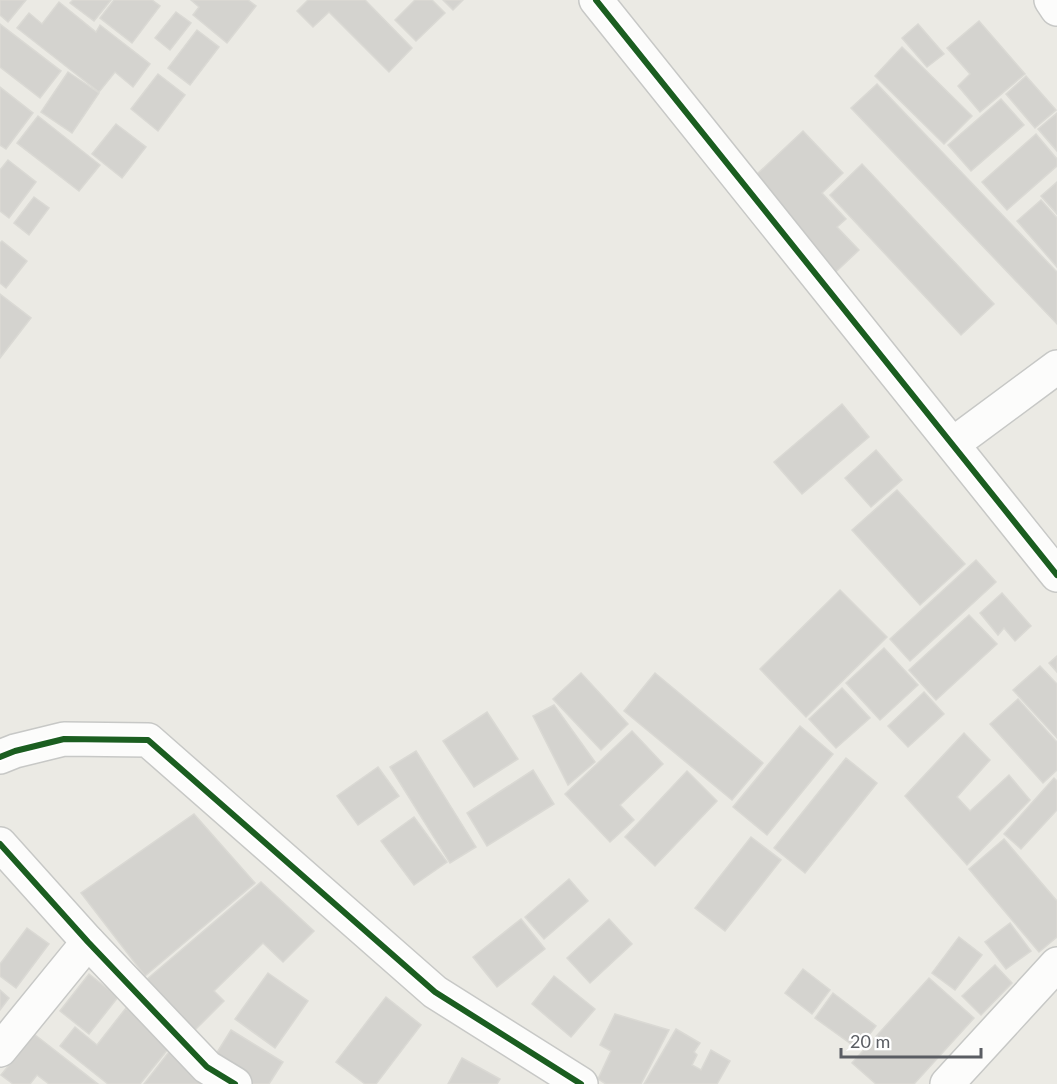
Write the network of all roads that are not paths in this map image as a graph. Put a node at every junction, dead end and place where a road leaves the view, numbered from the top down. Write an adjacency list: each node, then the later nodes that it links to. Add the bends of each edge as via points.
1 (596, 0): 5 (street)
2 (1051, 0): 3 (street)
3 (1057, 9)
4 (1057, 367): 5 (street)
5 (953, 444): 6 (street)
6 (1057, 575)
7 (0, 757): 13 (street, via 64,740 148,740 435,992)
8 (0, 844): 9 (street)
9 (88, 942): 11 (street); 12 (street, via 207,1067)
10 (1057, 964): 14 (street)
11 (0, 1050)
12 (235, 1084)
13 (581, 1084)
14 (947, 1084)

